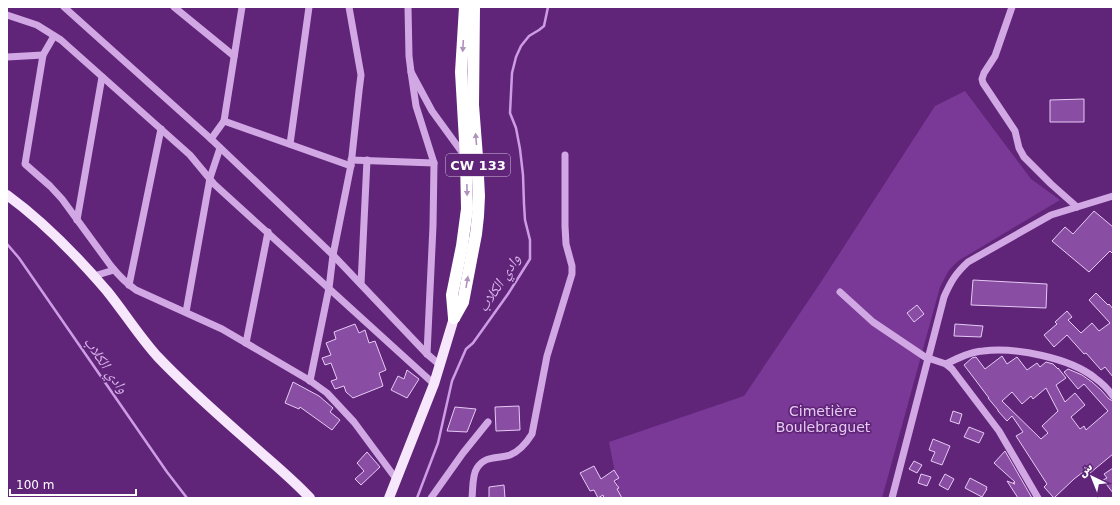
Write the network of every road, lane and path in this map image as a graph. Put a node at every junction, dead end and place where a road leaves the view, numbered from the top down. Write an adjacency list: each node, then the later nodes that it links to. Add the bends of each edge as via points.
1 (64, 7): 19 (street)
2 (174, 7): 13 (street)
3 (242, 7): 13 (street)
4 (309, 7): 20 (street)
5 (350, 7): 25 (street, via 361,75)
6 (408, 7): 15 (street, via 408,56)
7 (465, 7): 23 (highway, CW 133, one-way to 23, via 461,72)
8 (474, 7): 23 (highway, CW 133, one-way to 8)
9 (1012, 7): 30 (street, via 995,56 984,73 983,83 1014,131 1024,157)
10 (7, 15): 11 (street, via 37,25)
11 (54, 36): 12 (street); 16 (street)
12 (42, 55): 14 (street); 31 (street, via 25,164 50,186)
13 (234, 56): 17 (street)
14 (7, 57)
15 (411, 72): 23 (street, via 432,110); 26 (street, via 416,106)
16 (102, 77): 18 (street); 31 (street)
17 (224, 121): 19 (street); 20 (street)
18 (161, 130): 27 (street, via 190,155); 37 (street)
19 (211, 139): 21 (street)
20 (290, 144): 25 (street)
21 (220, 148): 27 (street); 33 (street)
22 (565, 155): 55 (street, via 566,244 572,274 547,356 532,434 528,441 510,455 490,458 481,463 474,473)
23 (472, 158): 41 (highway, CW 133, via 479,196 476,234 463,302)
24 (367, 160): 25 (street); 26 (street); 36 (street)
25 (351, 163): 33 (street)
26 (434, 163): 43 (street)
27 (210, 178): 32 (street); 40 (street)
28 (7, 195): 35 (main road, via 52,233)
29 (1113, 196): 30 (street)
30 (1077, 207): 44 (street, via 1051,215 968,262 958,272 944,297)
31 (77, 220): 34 (street)
32 (268, 232): 38 (street); 42 (street)
33 (333, 255): 36 (street); 38 (street)
34 (114, 270): 35 (street); 37 (street)
35 (94, 276): 52 (main road, via 170,369)
36 (361, 284): 43 (street)
37 (129, 285): 40 (street)
38 (329, 288): 47 (street); 48 (street)
39 (840, 292): 44 (street, via 873,322)
40 (186, 312): 42 (street, via 222,328)
41 (454, 318): 46 (main road, CW 133)
42 (246, 343): 47 (street)
43 (427, 354): 46 (street)
44 (929, 358): 45 (street); 56 (street)
45 (946, 364): 49 (street, via 956,358 983,350 1023,352 1053,358 1081,369 1095,378); 57 (street, via 999,431)
46 (440, 365): 48 (main road, CW 133)
47 (310, 381): 51 (street, via 326,393 354,422)
48 (434, 384): 51 (main road, CW 133)
49 (1113, 396)
50 (488, 422): 54 (street)
51 (397, 480): 53 (main road, CW 133)
52 (310, 498)
53 (389, 498)
54 (431, 498)
55 (472, 498)
56 (892, 498)
57 (1038, 498)

